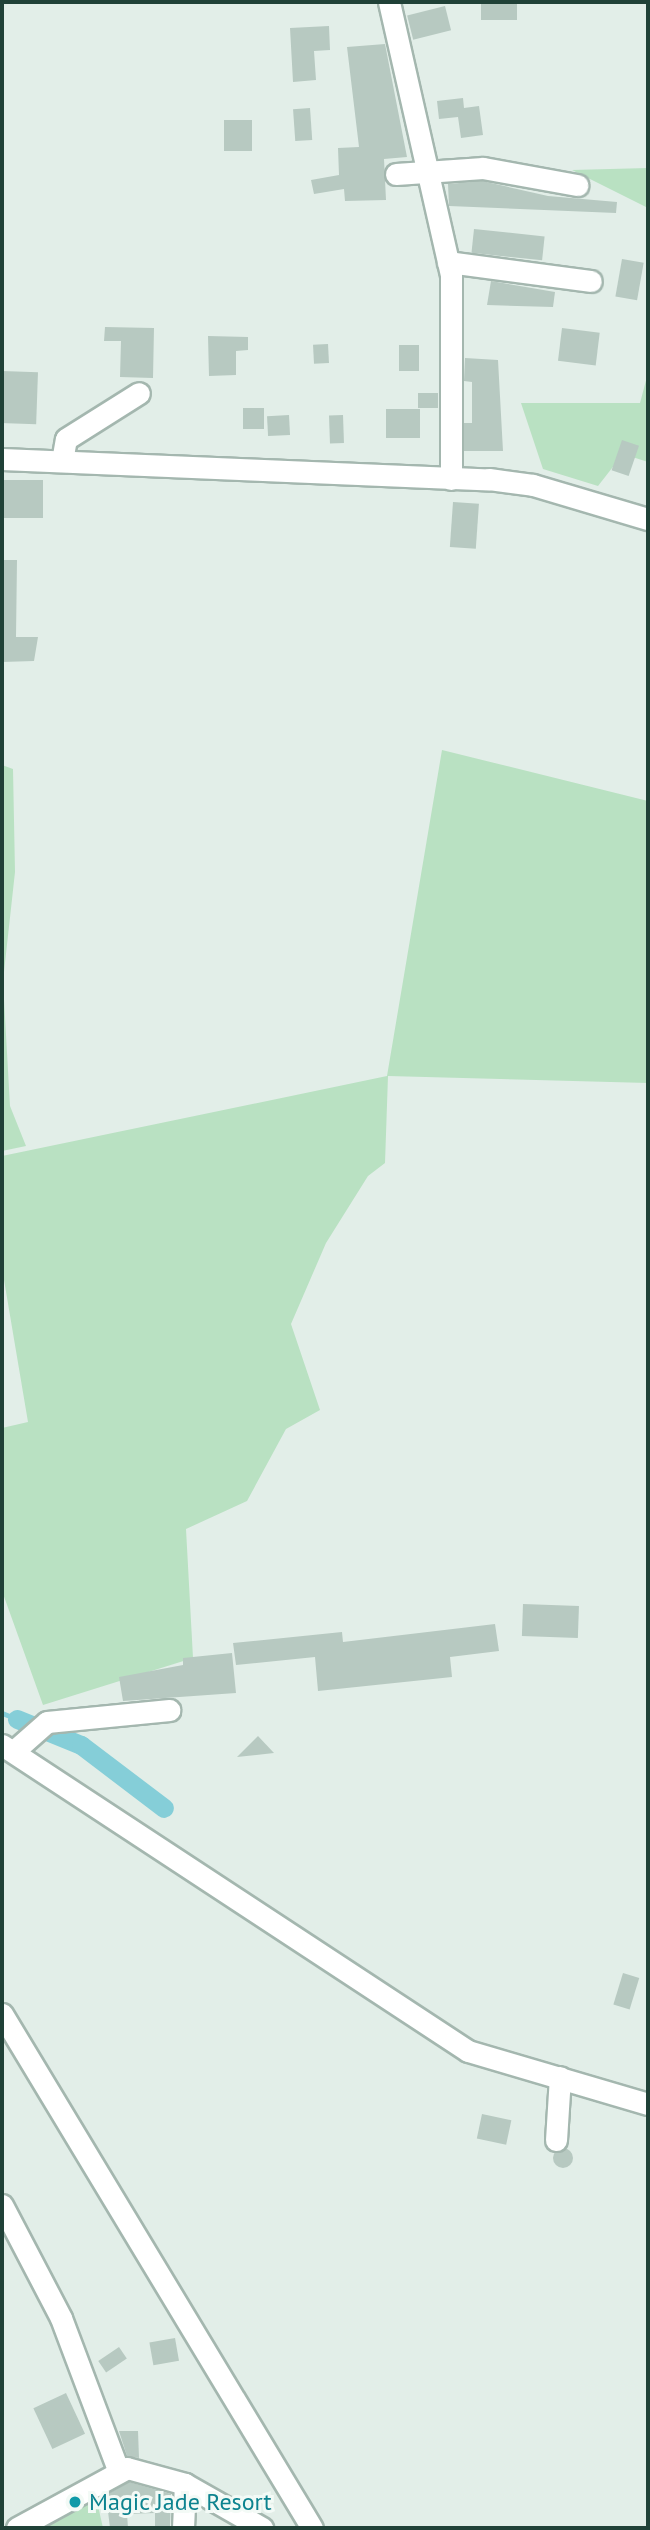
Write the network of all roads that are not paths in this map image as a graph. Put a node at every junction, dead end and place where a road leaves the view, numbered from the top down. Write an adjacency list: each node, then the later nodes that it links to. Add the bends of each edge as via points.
1 (389, 2): 2 (street)
2 (431, 170): 3 (street); 4 (street, via 483,168); 5 (street)
3 (396, 174)
4 (577, 185)
5 (449, 262): 6 (street); 10 (street)
6 (591, 281)
7 (139, 393): 9 (street, via 66,439)
8 (2, 460): 9 (street)
9 (62, 461): 10 (street)
10 (451, 479): 11 (street, via 533,485)
11 (648, 519)
12 (169, 1710): 13 (street, via 38,1726)
13 (11, 1747): 15 (street, via 468,2051)
14 (2, 2014): 24 (street)
15 (560, 2077): 16 (street); 17 (street)
16 (648, 2104)
17 (556, 2140)
18 (2, 2205): 19 (street, via 61,2318)
19 (118, 2470): 20 (street); 21 (street)
20 (185, 2484): 22 (street); 23 (street)
21 (17, 2528)
22 (183, 2528)
23 (262, 2528)
24 (312, 2528)

